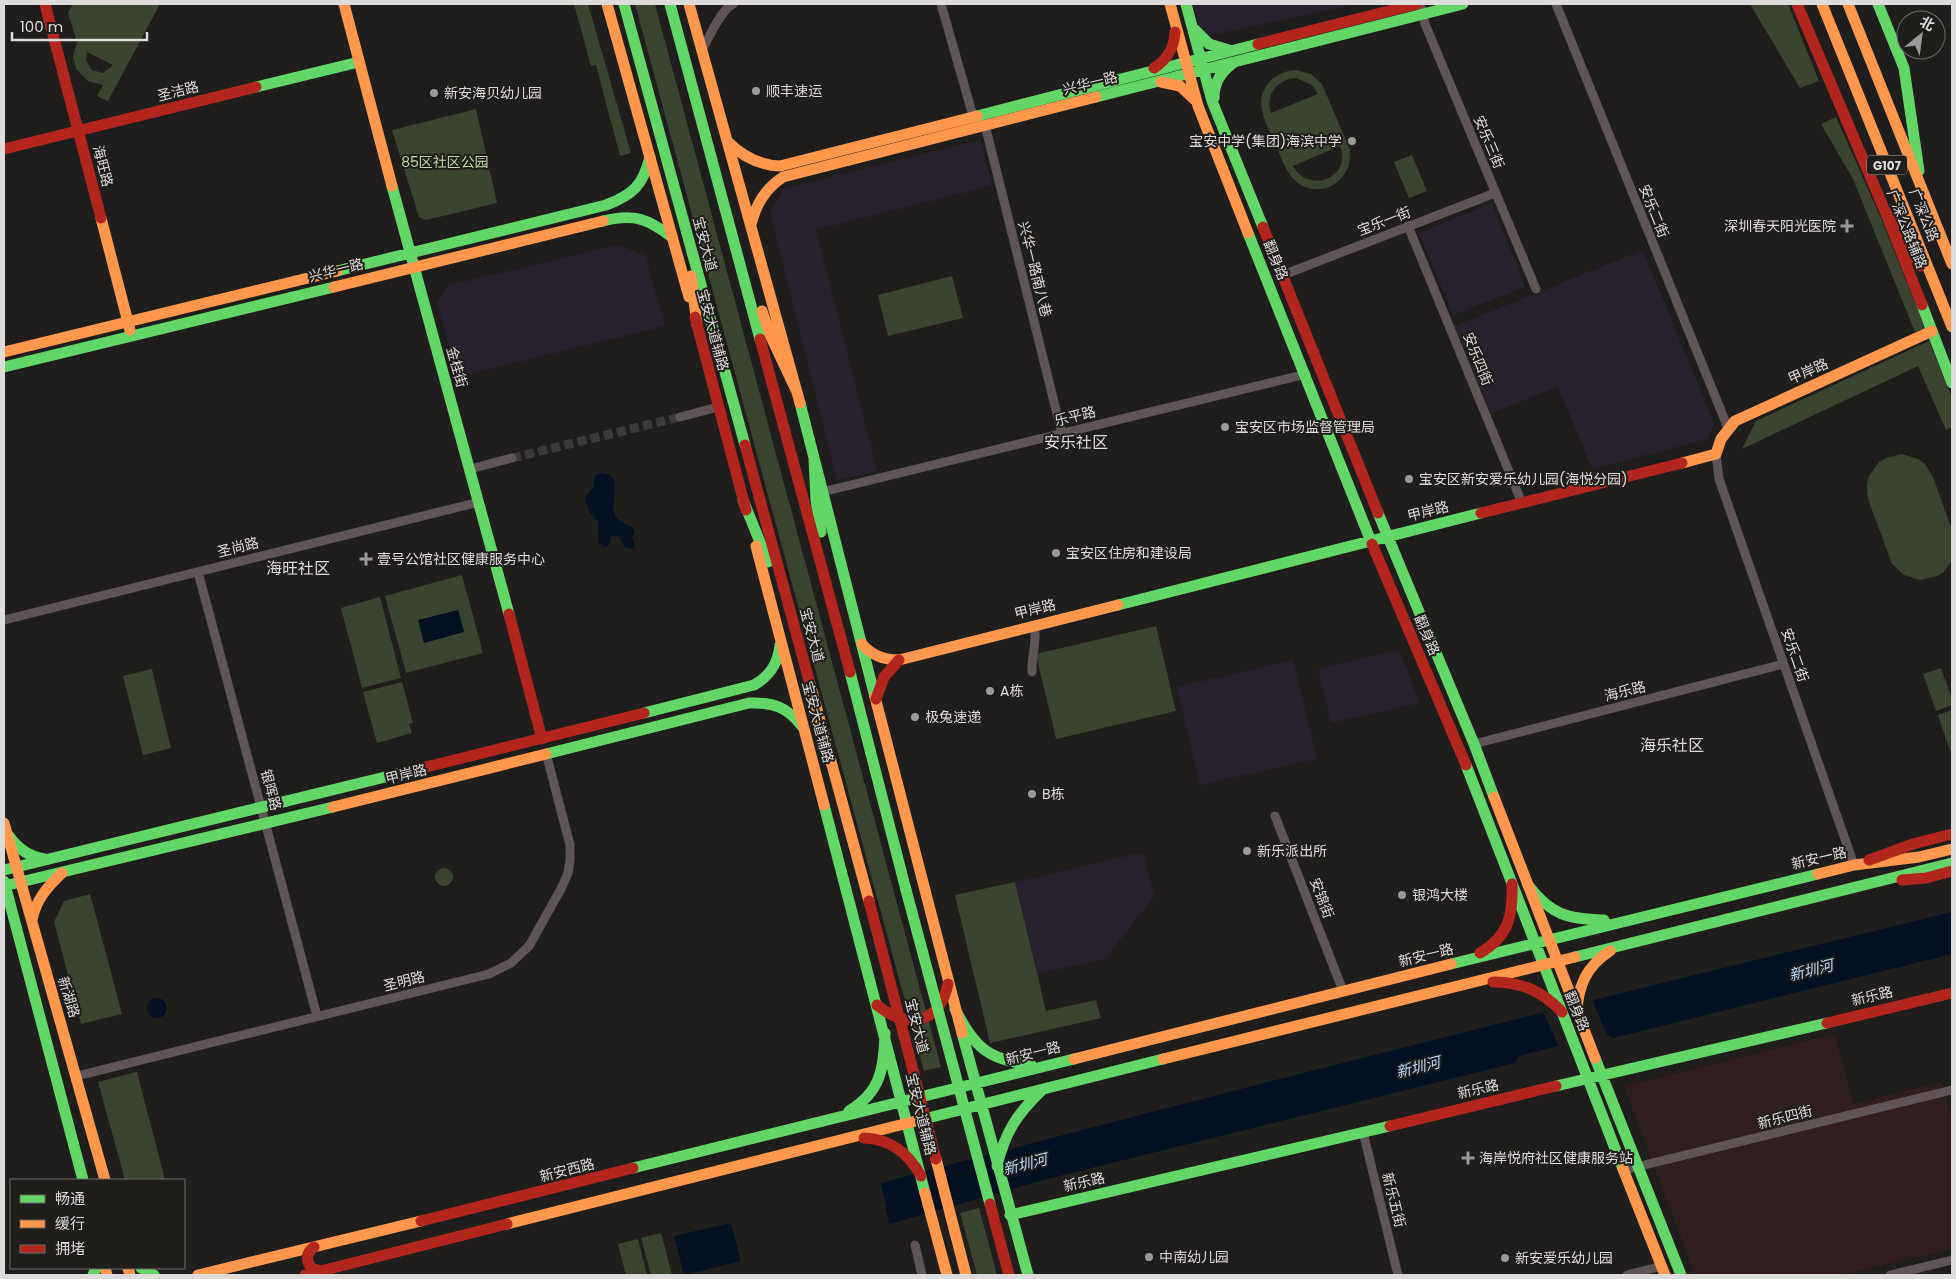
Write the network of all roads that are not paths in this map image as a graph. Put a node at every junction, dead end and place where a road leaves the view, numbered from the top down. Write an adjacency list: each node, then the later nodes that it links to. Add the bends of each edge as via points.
1 (45, 4): 31 (main road, 海旺路)
2 (344, 4): 23 (main road, 金桂街)
3 (607, 4): 34 (main road, 宝安大道辅路)
4 (624, 4): 40 (main road, 宝安大道)
5 (670, 4): 41 (main road, 宝安大道)
6 (689, 4): 21 (main road)
7 (733, 4): 21 (street, via 723,13)
8 (942, 4): 28 (street)
9 (1170, 4): 19 (main road, 翻身路)
10 (1186, 4): 18 (main road, 翻身路)
11 (1463, 4): 17 (main road, 兴华一路)
12 (1556, 4): 61 (street, 安乐二街)
13 (1797, 4): 37 (main road, 广深公路辅路)
14 (1822, 4): 48 (main road, 广深公路 / G107)
15 (1848, 4): 35 (main road, 广深公路 / G107)
16 (1878, 4): 35 (main road, 广深公路辅路, via 1904,68)
17 (1420, 7): 20 (main road, 兴华一路); 22 (main road, 兴华一路); 36 (street, 安乐三街)
18 (1190, 19): 20 (main road, via 1207,44 1221,49); 24 (main road, 翻身路)
19 (1175, 24): 25 (main road, 翻身路); 26 (main road, via 1175,41 1169,55)
20 (1244, 48): 24 (main road, 兴华一路)
21 (702, 50): 32 (main road)
22 (1236, 61): 24 (main road, 兴华一路); 27 (main road, via 1217,80 1213,96)
23 (359, 62): 31 (main road, 圣洁路); 43 (main road, 金桂街)
24 (1202, 64): 25 (main road, 兴华一路); 27 (main road, 翻身路)
25 (1187, 68): 26 (main road, 兴华一路); 29 (main road, 翻身路)
26 (1146, 78): 28 (main road, 兴华一路); 29 (main road, via 1171,82 1185,89); 30 (main road, 兴华一路)
27 (1216, 111): 46 (main road, 翻身路)
28 (973, 116): 30 (street); 32 (main road, 兴华一路, via 780,166 756,163)
29 (1203, 117): 56 (main road, 翻身路)
30 (985, 125): 38 (main road, 兴华一路, via 782,177 764,192); 62 (street, 兴华一路南八巷)
31 (79, 131): 33 (main road, 圣洁路); 49 (main road, 海旺路)
32 (728, 142): 38 (main road)
33 (4, 149)
34 (650, 157): 42 (main road, 宝安大道辅路); 43 (main road, 兴华一路, via 637,189 619,200)
35 (1921, 186): 44 (main road, 广深公路 / G107)
36 (1496, 192): 39 (street, 宝乐一街); 47 (street, 安乐三街)
37 (1885, 211): 48 (main road); 52 (main road, 广深公路辅路)
38 (751, 224): 58 (main road)
39 (1408, 226): 46 (street, 宝乐一街); 70 (street, 安乐四街)
40 (686, 230): 50 (main road); 76 (main road, 宝安大道)
41 (732, 231): 58 (main road, via 771,337); 74 (main road, 宝安大道)
42 (672, 236): 45 (main road, 兴华一路, via 646,220 624,216); 50 (main road, 宝安大道辅路)
43 (409, 252): 45 (main road, 金桂街); 49 (main road, 兴华一路)
44 (1952, 264)
45 (413, 267): 53 (main road, 兴华一路); 66 (main road, 金桂街)
46 (1282, 275): 71 (main road, 翻身路)
47 (1536, 289)
48 (1941, 298): 51 (main road, 广深公路 / G107)
49 (128, 322): 53 (main road, 海旺路); 54 (main road, 兴华一路)
50 (697, 325): 59 (main road, 宝安大道辅路)
51 (1952, 327)
52 (1932, 331): 57 (main road, 广深公路辅路); 61 (main road, 甲岸路, via 1735,420)
53 (132, 336): 55 (main road, 兴华一路)
54 (4, 352)
55 (4, 367)
56 (1306, 374): 62 (street, 乐平路); 72 (main road, 翻身路)
57 (1952, 384)
58 (796, 390): 65 (main road)
59 (718, 407): 60 (street); 68 (main road, 宝安大道辅路)
60 (680, 417)
61 (1728, 428): 63 (main road, 甲岸路, via 1720,439)
62 (1062, 434): 67 (street, 乐平路)
63 (1716, 454): 70 (main road, 甲岸路); 81 (street, 安乐二街, via 1719,479)
64 (512, 458): 66 (street)
65 (814, 459): 67 (main road); 74 (main road, via 816,500)
66 (470, 469): 69 (main road, 金桂街)
67 (822, 492): 79 (main road)
68 (744, 500): 76 (main road); 78 (main road, 宝安大道辅路)
69 (479, 502): 73 (street, 圣尚路); 87 (main road, 金桂街)
70 (1522, 503): 71 (main road, 甲岸路)
71 (1387, 537): 72 (main road, 甲岸路); 88 (main road, 翻身路)
72 (1371, 541): 77 (main road, 甲岸路); 105 (main road, 翻身路, via 1467,767)
73 (198, 572): 75 (street, 圣尚路); 90 (street, 银晖路)
74 (834, 611): 161 (main road, 宝安大道, bridge)
75 (4, 620)
76 (793, 622): 160 (main road, 宝安大道, bridge)
77 (1034, 625): 80 (main road, 甲岸路); 82 (street, via 1037,635 1031,659)
78 (781, 638): 84 (main road, 甲岸路, via 780,655 774,669 759,684); 85 (main road, 宝安大道辅路)
79 (860, 642): 80 (main road, via 872,654 889,661); 83 (main road)
80 (899, 660): 83 (main road, via 884,676)
81 (1784, 664): 88 (street, 海乐路); 98 (street, 安乐二街)
82 (1032, 672)
83 (876, 702): 118 (main road)
84 (608, 722): 86 (main road, via 618,726); 87 (main road, 甲岸路)
85 (805, 730): 86 (main road, 甲岸路, via 784,707 763,702); 124 (main road, 宝安大道辅路)
86 (612, 737): 89 (main road, 甲岸路)
87 (542, 738): 90 (main road, 甲岸路)
88 (1474, 744): 106 (main road, 翻身路)
89 (546, 753): 92 (main road, 甲岸路); 126 (street, 圣明路, via 568,838 570,860 562,887 523,952 505,968 489,974)
90 (261, 807): 92 (street, 银晖路); 96 (main road, 甲岸路)
91 (1275, 816): 121 (street, 安锦街)
92 (265, 823): 102 (main road, 甲岸路); 126 (street, 银晖路)
93 (5, 827): 96 (main road, via 12,841 26,853 34,858); 99 (main road, 新湖路)
94 (1952, 834): 98 (main road)
95 (1952, 849): 98 (main road, 新安一路, via 1919,857)
96 (52, 858): 99 (main road, 甲岸路)
97 (1952, 863): 107 (main road)
98 (1854, 865): 109 (main road, 新安一路)
99 (16, 868): 100 (main road, 甲岸路); 103 (main road, 新湖路)
100 (4, 870)
101 (1952, 871): 107 (main road, via 1926,878)
102 (62, 872): 103 (main road, 甲岸路); 110 (main road, via 39,897)
103 (20, 882): 104 (main road, 甲岸路); 110 (main road, 新湖路)
104 (4, 884): 111 (main road)
105 (1512, 884): 113 (main road, 翻身路); 115 (main road, via 1514,907 1505,929 1498,940 1485,950)
106 (1528, 885): 109 (main road, via 1543,905 1560,915 1587,920); 112 (main road, 翻身路)
107 (1862, 885): 114 (main road)
108 (4, 913): 111 (main road)
109 (1627, 920): 112 (main road, 新安一路)
110 (31, 922): 131 (main road, 新湖路)
111 (16, 926): 146 (main road)
112 (1549, 939): 113 (main road, 新安一路); 116 (main road, 翻身路)
113 (1535, 943): 115 (main road, 新安一路); 117 (main road, 翻身路)
114 (1620, 945): 116 (main road); 120 (main road, via 1596,961)
115 (1464, 960): 121 (main road, 新安一路)
116 (1557, 961): 117 (main road); 120 (main road, 翻身路)
117 (1543, 964): 119 (main road); 123 (main road, 翻身路)
118 (948, 982): 124 (main road, via 936,1011 920,1019 901,1019); 125 (main road)
119 (1470, 982): 123 (main road, via 1512,982); 133 (main road)
120 (1574, 990): 129 (main road, 翻身路, via 1577,1012)
121 (1343, 991): 128 (main road, 新安一路)
122 (1952, 993): 129 (main road, 新乐路)
123 (1550, 994): 130 (main road, 翻身路, via 1562,1012)
124 (877, 1005): 127 (main road, 宝安大道辅路)
125 (955, 1009): 128 (main road, via 973,1042 987,1053 1009,1062); 132 (main road)
126 (316, 1016): 131 (street, 圣明路)
127 (885, 1033): 136 (main road, 宝安大道辅路); 138 (main road, via 882,1070 877,1086 853,1110)
128 (1045, 1066): 132 (main road, 新安一路)
129 (1600, 1070): 130 (main road, 新乐路); 143 (main road, 翻身路)
130 (1586, 1074): 140 (main road, 新乐路); 144 (main road, 翻身路)
131 (77, 1076): 147 (main road, 新湖路)
132 (975, 1083): 135 (main road, 新安一路); 137 (main road)
133 (1045, 1088): 137 (main road); 142 (main road, via 1016,1116)
134 (1952, 1090): 143 (street, 新乐四街)
135 (942, 1091): 136 (main road, 新安西路)
136 (902, 1102): 138 (main road, 新安西路); 139 (main road, 宝安大道辅路)
137 (980, 1104): 139 (main road); 142 (main road)
138 (833, 1119): 150 (main road, 新安西路)
139 (908, 1123): 141 (main road); 145 (main road, 宝安大道辅路)
140 (1363, 1132): 148 (main road, 新乐路); 163 (street, 新乐五街)
141 (841, 1140): 145 (main road, via 871,1137 889,1142 908,1155); 153 (main road)
142 (997, 1143): 148 (main road, via 997,1166)
143 (1638, 1166): 144 (street, 新乐四街); 165 (main road, 翻身路)
144 (1624, 1170): 154 (main road, 翻身路)
145 (921, 1176): 159 (main road, 宝安大道辅路)
146 (83, 1179)
147 (106, 1179)
148 (1010, 1215): 162 (main road)
149 (915, 1245): 158 (street)
150 (314, 1247): 153 (main road, via 308,1253 307,1261 311,1268); 156 (main road, 新安西路)
151 (1952, 1260): 166 (street)
152 (143, 1269): 155 (main road)
153 (321, 1271): 157 (main road)
154 (1664, 1271): 164 (street)
155 (154, 1275)
156 (198, 1275)
157 (305, 1275)
158 (922, 1275)
159 (947, 1275)
160 (966, 1275)
161 (1009, 1275)
162 (1028, 1275)
163 (1398, 1275)
164 (1628, 1275)
165 (1681, 1275)
166 (1890, 1275)

